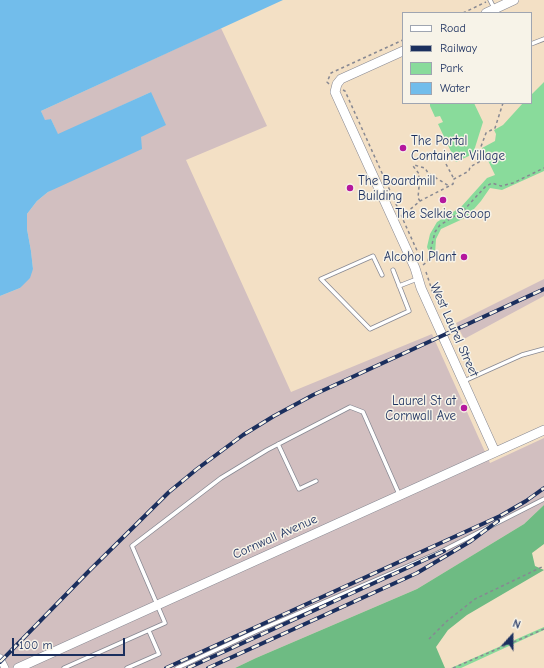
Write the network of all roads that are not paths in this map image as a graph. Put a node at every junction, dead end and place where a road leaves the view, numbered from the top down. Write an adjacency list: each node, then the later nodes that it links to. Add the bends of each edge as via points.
1 (514, 0): 2 (street)
2 (491, 7)
3 (544, 39): 4 (lane)
4 (532, 44)
5 (402, 51): 8 (street, West Laurel Street, via 341,79 335,92)
6 (393, 270): 9 (lane)
7 (382, 275): 9 (lane, via 373,256 322,279 370,329 409,311)
8 (418, 278): 9 (lane); 11 (street, West Laurel Street)
9 (399, 286)
10 (544, 349): 11 (lane, via 522,355)
11 (463, 382): 14 (street, West Laurel Street)
12 (544, 430): 14 (street, Cornwall Avenue)
13 (278, 444): 15 (lane, via 299,490); 16 (lane, via 350,407 363,412); 18 (lane, via 221,478 132,546)
14 (494, 452): 16 (street, Cornwall Avenue)
15 (316, 482)
16 (399, 495): 18 (street, Cornwall Avenue)
17 (544, 499): 25 (lane, via 438,553)
18 (157, 605): 19 (lane, via 166,623); 22 (street, Cornwall Avenue)
19 (149, 631): 23 (lane); 24 (lane, via 159,654)
20 (0, 658): 21 (street)
21 (5, 668)
22 (18, 668)
23 (64, 668)
24 (127, 668)
25 (178, 668)

